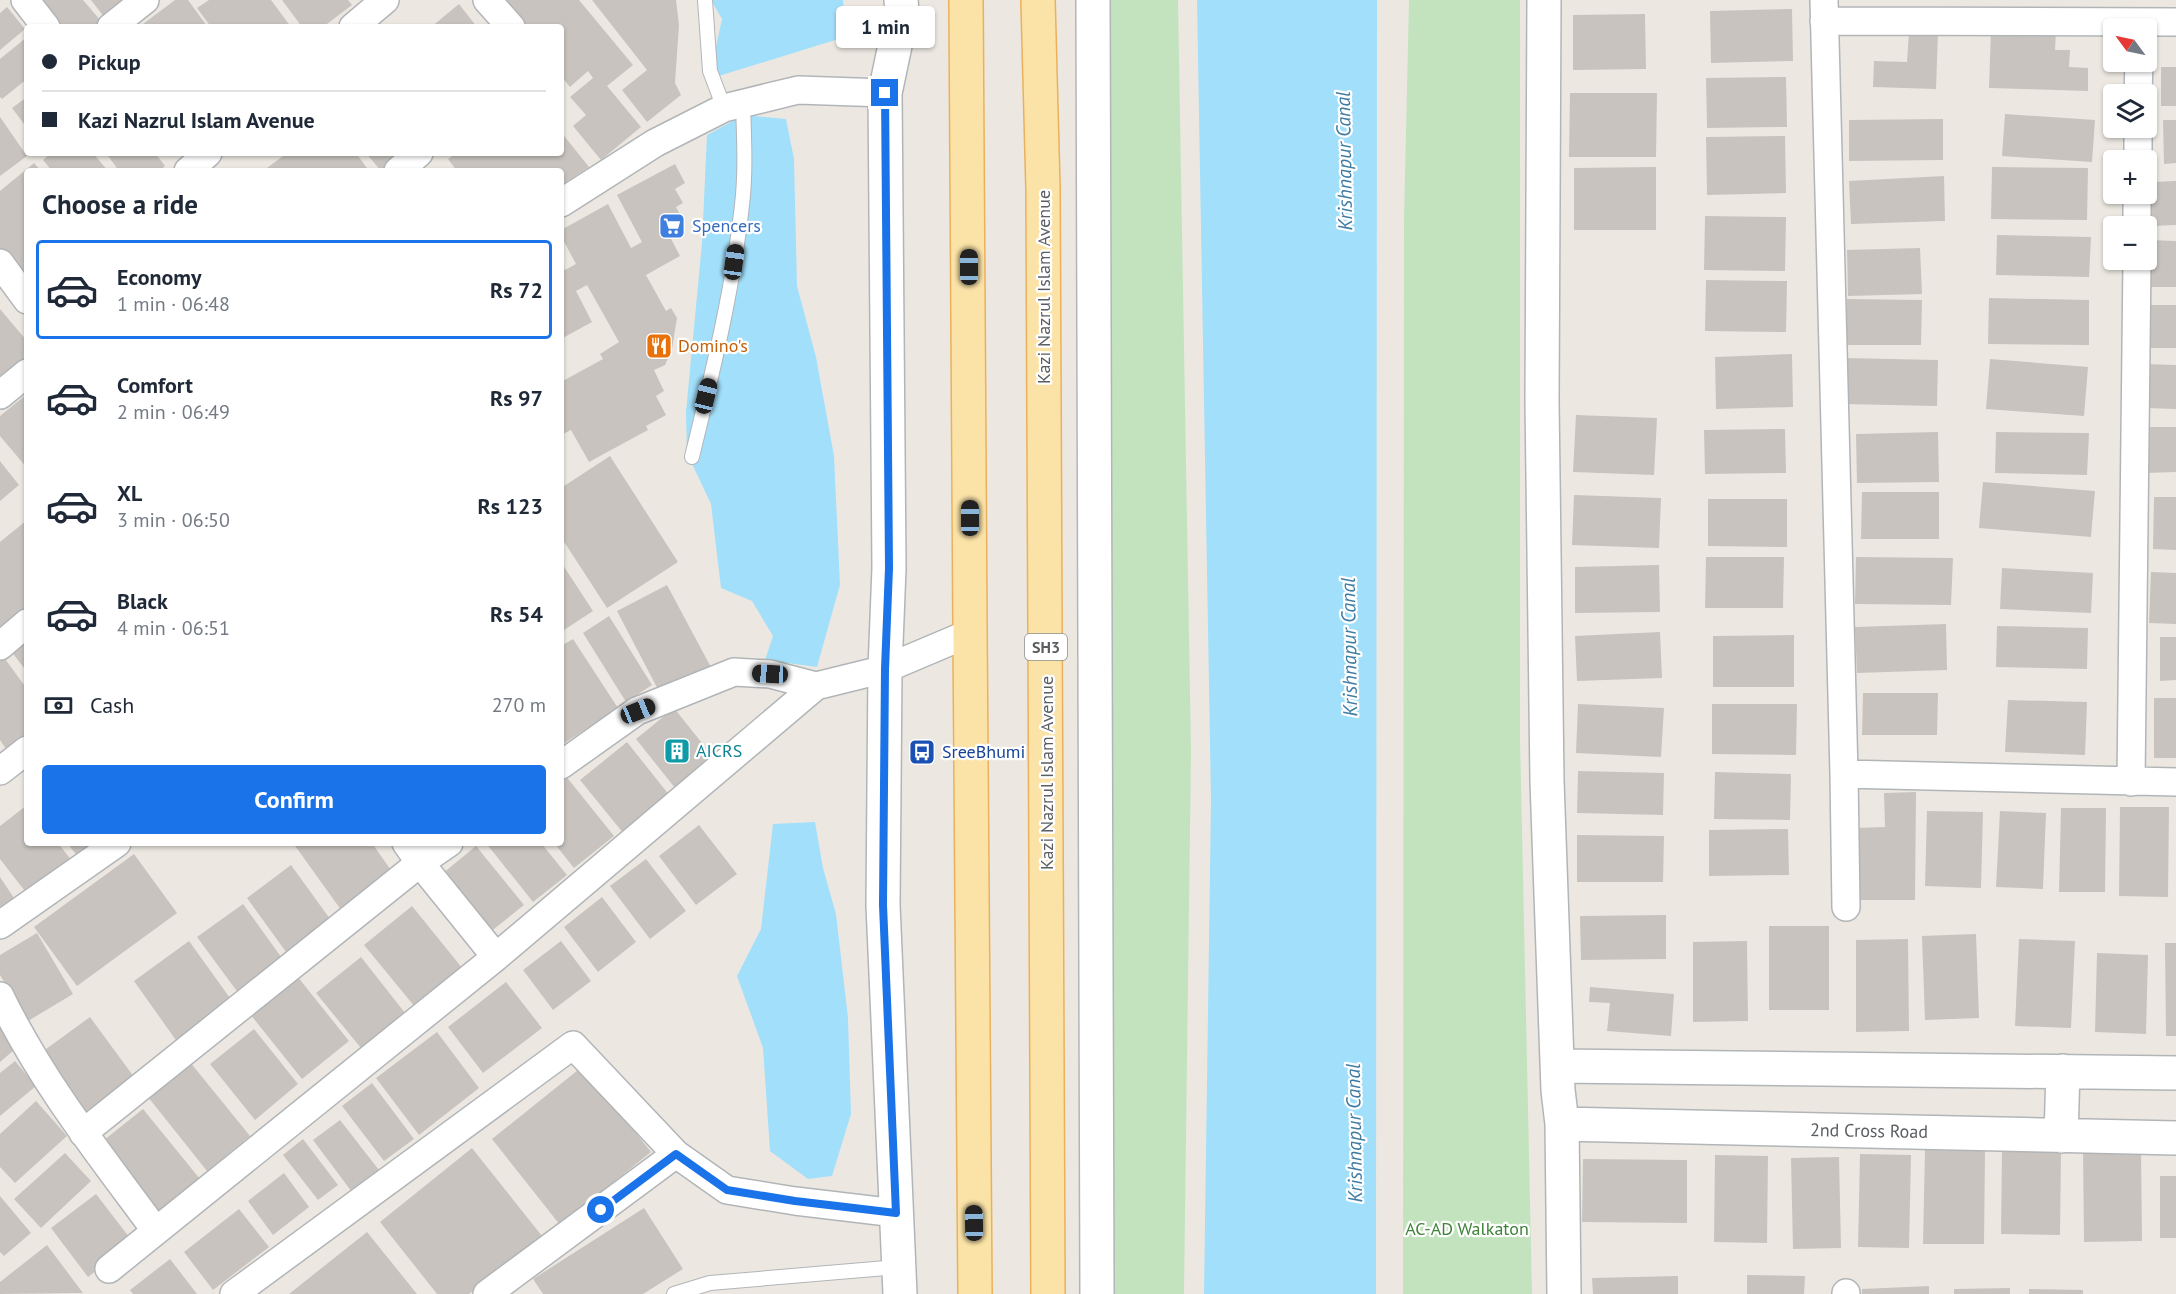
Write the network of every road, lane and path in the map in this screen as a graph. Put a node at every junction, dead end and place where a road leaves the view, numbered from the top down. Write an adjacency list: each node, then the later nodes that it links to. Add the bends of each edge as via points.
1 (25, 0): 14 (street)
2 (145, 0): 15 (street)
3 (487, 0): 17 (street)
4 (705, 0): 20 (lane, via 710,70)
5 (901, 0): 19 (street, via 902,12)
6 (966, 0): 33 (main road)
7 (1038, 0): 66 (main road, Kazi Nazrul Islam Avenue / SH3, via 1044,201)
8 (1093, 0): 67 (street)
9 (1544, 0): 50 (street, via 1542,401 1547,781)
10 (376, 3): 16 (street)
11 (1824, 10): 13 (street); 40 (street)
12 (2176, 22): 18 (street)
13 (2103, 23)
14 (44, 24)
15 (115, 24)
16 (356, 24)
17 (508, 24)
18 (2157, 24)
19 (885, 93): 20 (street, via 798,90); 35 (street, via 889,568)
20 (734, 106): 25 (street, via 656,143); 31 (lane, via 742,203 721,334)
21 (205, 156): 23 (street)
22 (416, 156): 24 (street)
23 (191, 168)
24 (402, 168)
25 (564, 201)
26 (0, 264): 28 (street)
27 (2136, 270): 41 (street)
28 (24, 296)
29 (24, 375): 30 (street)
30 (0, 395)
31 (692, 457)
32 (24, 626): 34 (street)
33 (970, 633): 35 (street); 65 (main road)
34 (0, 646)
35 (885, 669): 36 (street); 58 (street, via 883,905)
36 (816, 686): 38 (street, via 770,674 734,672 638,711); 48 (street)
37 (24, 752): 39 (street)
38 (564, 763)
39 (0, 771)
40 (1844, 774): 41 (street); 46 (street)
41 (2131, 782): 42 (street)
42 (2176, 782)
43 (113, 846): 47 (street)
44 (438, 846): 45 (street)
45 (413, 853): 48 (street); 54 (street)
46 (1846, 907)
47 (0, 926)
48 (496, 957): 59 (street)
49 (0, 996): 54 (street, via 26,1046)
50 (1558, 1066): 51 (street); 53 (street)
51 (2064, 1071): 52 (street); 55 (street)
52 (2176, 1073)
53 (1562, 1124): 55 (street, 2nd Cross Road); 68 (street)
54 (83, 1134): 59 (street)
55 (2061, 1136): 56 (street, 2nd Cross Road)
56 (2176, 1138)
57 (676, 1154): 58 (street, via 727,1190); 62 (street, via 573,1045); 63 (street)
58 (896, 1213): 61 (street)
59 (156, 1231): 60 (street)
60 (109, 1269)
61 (899, 1280): 64 (lane, via 710,1283)
62 (234, 1294)
63 (487, 1294)
64 (674, 1294)
65 (975, 1294)
66 (1048, 1294)
67 (1097, 1294)
68 (1564, 1294)

